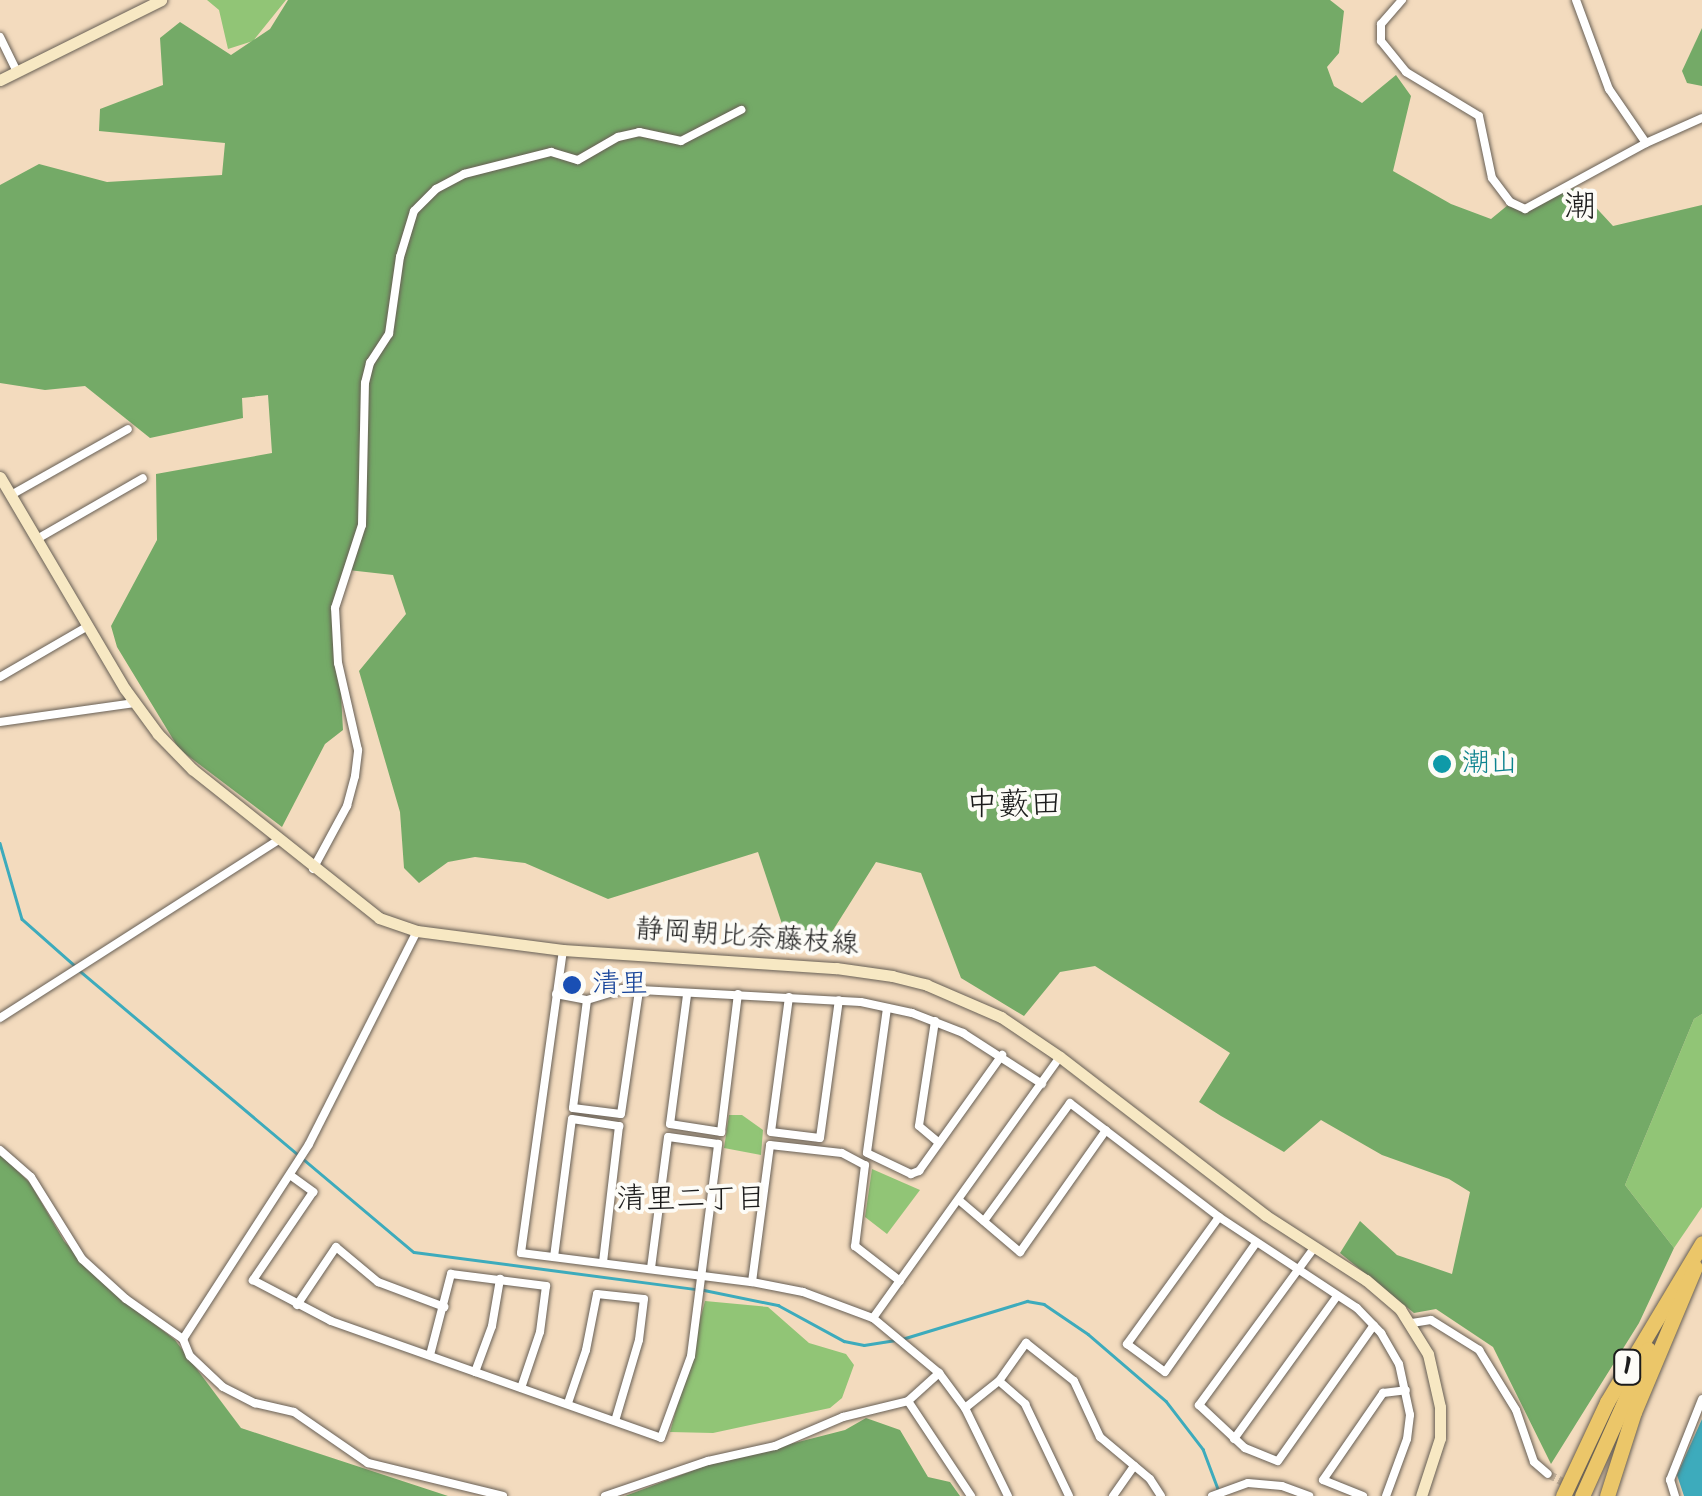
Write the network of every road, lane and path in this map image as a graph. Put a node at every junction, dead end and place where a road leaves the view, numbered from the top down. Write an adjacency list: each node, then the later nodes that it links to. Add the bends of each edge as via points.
1 (162, 0): 5 (main road)
2 (1402, 0): 9 (street, via 1381,24 1382,41 1406,72 1478,116 1486,164 1510,202 1535,206)
3 (1576, 0): 9 (street, via 1609,89)
4 (0, 37): 5 (street)
5 (18, 72): 6 (main road)
6 (0, 80)
7 (741, 110): 20 (street, via 681,141 638,132 578,160 538,153 464,174 414,211 389,334 365,383 362,525 334,608 338,663 358,750 355,776 347,806)
8 (1702, 118): 9 (street)
9 (1646, 143)
10 (128, 429): 13 (street)
11 (0, 478): 13 (main road, 静岡朝比奈藤枝線)
12 (144, 478): 14 (street)
13 (11, 496): 14 (main road, 静岡朝比奈藤枝線)
14 (37, 539): 15 (main road, 静岡朝比奈藤枝線)
15 (88, 626): 16 (street); 17 (main road, 静岡朝比奈藤枝線)
16 (0, 678)
17 (135, 703): 18 (street); 19 (main road, 静岡朝比奈藤枝線, via 192,769)
18 (0, 722)
19 (278, 840): 20 (main road, 静岡朝比奈藤枝線); 31 (street)
20 (313, 869): 21 (main road, 静岡朝比奈藤枝線, via 366,910)
21 (417, 930): 22 (main road, 静岡朝比奈藤枝線); 39 (street)
22 (562, 950): 24 (street); 34 (main road, 静岡朝比奈藤枝線, via 892,976 1001,1017)
23 (639, 990): 26 (street); 28 (street, via 622,988); 28 (street, via 621,1114 573,1108)
24 (556, 994): 28 (street); 46 (street, via 521,1253)
25 (738, 994): 26 (street); 26 (street, via 721,1132 670,1124); 27 (street)
26 (687, 995)
27 (788, 997): 29 (street); 29 (street, via 771,1132 820,1138)
28 (587, 1000)
29 (839, 1000): 30 (street)
30 (887, 1008): 32 (street); 37 (street, via 868,1153 911,1174)
31 (0, 1018)
32 (935, 1021): 33 (street); 37 (street, via 919,1126)
33 (1002, 1055): 35 (street); 37 (street)
34 (1060, 1057): 35 (street); 45 (main road, 静岡朝比奈藤枝線)
35 (1042, 1084): 40 (street)
36 (1106, 1130): 41 (street); 42 (street, via 1070,1103); 42 (street, via 1020,1252)
37 (938, 1142)
38 (0, 1150): 61 (street, via 31,1177 82,1259)
39 (290, 1175): 56 (street, via 313,1192 253,1280); 61 (street)
40 (960, 1200): 42 (street); 53 (street)
41 (1218, 1217): 43 (street); 43 (street, via 1127,1344 1165,1372)
42 (984, 1221)
43 (1256, 1243): 50 (street)
44 (1702, 1243): 90 (highway, 1, via 1607,1402)
45 (1314, 1248): 50 (street); 59 (main road, 静岡朝比奈藤枝線, via 1385,1294)
46 (554, 1257): 48 (street); 48 (street, via 572,1119 620,1126)
47 (1698, 1261): 91 (highway, 1, via 1652,1342); 92 (highway, 1, via 1634,1412)
48 (603, 1262): 49 (street)
49 (651, 1268): 51 (street); 51 (street, via 668,1137 718,1144)
50 (1297, 1271): 55 (street); 73 (street, via 1200,1405)
51 (702, 1274): 54 (street); 72 (street, via 691,1356 660,1438)
52 (500, 1279): 57 (street, via 450,1274); 63 (street); 66 (street, via 546,1286 540,1332)
53 (900, 1281): 54 (street, via 855,1246 865,1165 842,1153 770,1144); 58 (street)
54 (752, 1282): 58 (street)
55 (1337, 1296): 60 (street); 73 (street)
56 (297, 1305): 57 (street, via 336,1247 378,1282); 62 (street)
57 (444, 1307): 62 (street)
58 (873, 1318): 64 (street)
59 (1412, 1323): 75 (street, via 1431,1320 1478,1350 1516,1410 1534,1462); 89 (main road, 静岡朝比奈藤枝線, via 1428,1354 1440,1406 1440,1438)
60 (1374, 1324): 67 (street, via 1399,1364); 73 (street, via 1278,1461)
61 (183, 1339): 77 (street, via 190,1356 223,1387 294,1412 360,1459)
62 (430, 1355): 63 (street)
63 (476, 1372): 66 (street)
64 (939, 1374): 69 (street); 71 (street)
65 (999, 1381): 71 (street); 74 (street, via 1026,1343 1074,1381 1100,1437); 81 (street, via 1025,1404)
66 (521, 1388): 70 (street)
67 (1406, 1390): 87 (street, via 1383,1393 1323,1480); 88 (street, via 1407,1439)
68 (1702, 1399): 93 (street, via 1670,1480)
69 (908, 1401): 78 (street, via 843,1416 775,1446); 79 (street)
70 (568, 1404): 72 (street); 72 (street, via 596,1294 644,1299)
71 (966, 1408): 80 (street)
72 (615, 1421)
73 (1234, 1439)
74 (1134, 1466): 82 (street); 83 (street)
75 (1548, 1474)
76 (1282, 1486): 84 (street, via 1248,1483); 85 (street); 86 (street)
77 (502, 1496)
78 (605, 1496)
79 (972, 1496)
80 (1008, 1496)
81 (1070, 1496)
82 (1113, 1496)
83 (1161, 1496)
84 (1212, 1496)
85 (1278, 1496)
86 (1309, 1496)
87 (1362, 1496)
88 (1386, 1496)
89 (1421, 1496)
90 (1563, 1496)
91 (1582, 1496)
92 (1607, 1496)
93 (1675, 1496)

